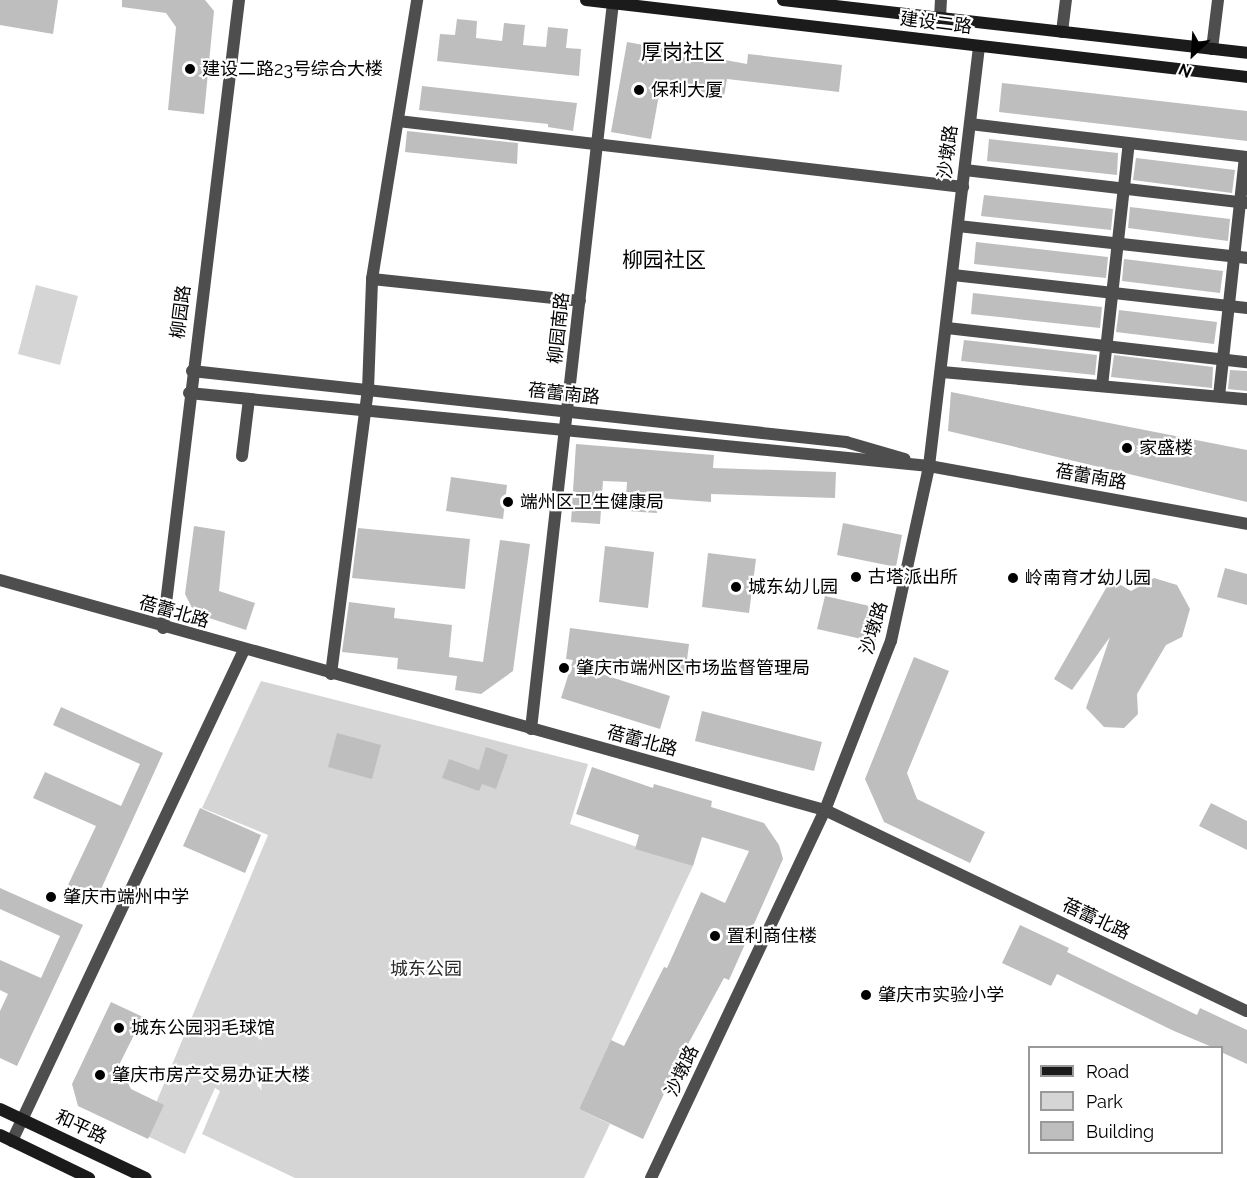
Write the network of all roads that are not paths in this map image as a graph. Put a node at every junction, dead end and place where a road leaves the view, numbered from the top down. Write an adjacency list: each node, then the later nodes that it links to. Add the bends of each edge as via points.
1 (239, 0): 38 (street, 柳园路)
2 (417, 0): 15 (street)
3 (586, 0): 8 (main road, 建设二路)
4 (783, 0): 9 (main road, 建设二路)
5 (941, 0): 9 (street)
6 (1066, 0): 10 (street)
7 (1218, 0): 12 (street)
8 (613, 3): 11 (main road, 建设二路); 18 (street, 柳园南路)
9 (940, 18): 10 (main road, 建设二路)
10 (1062, 32): 12 (main road, 建设二路)
11 (979, 46): 14 (main road, 建设二路); 16 (street, 沙墩路)
12 (1212, 49): 13 (main road, 建设二路)
13 (1247, 53)
14 (1247, 77)
15 (398, 121): 18 (street); 29 (street)
16 (970, 124): 17 (street); 20 (street, 沙墩路)
17 (1129, 143): 19 (street); 22 (street)
18 (598, 144): 21 (street); 31 (street, 柳园南路)
19 (1246, 157): 23 (street)
20 (965, 170): 21 (street, 沙墩路); 22 (street)
21 (963, 187): 24 (street, 沙墩路)
22 (1124, 189): 23 (street); 25 (street)
23 (1243, 203): 26 (street)
24 (958, 226): 25 (street); 28 (street, 沙墩路)
25 (1117, 244): 26 (street); 30 (street)
26 (1234, 257): 27 (street); 32 (street)
27 (1247, 258)
28 (952, 275): 30 (street); 34 (street, 沙墩路)
29 (372, 279): 31 (street); 41 (street)
30 (1111, 293): 32 (street); 35 (street)
31 (580, 301): 47 (street, 柳园南路)
32 (1228, 306): 33 (street); 36 (street)
33 (1247, 308)
34 (947, 328): 35 (street); 39 (street, 沙墩路)
35 (1104, 346): 36 (street); 40 (street)
36 (1222, 361): 37 (street); 43 (street)
37 (1247, 362)
38 (192, 370): 41 (street, 蓓蕾南路); 42 (street, 柳园路)
39 (942, 372): 40 (street); 50 (street, 沙墩路)
40 (1102, 387): 43 (street)
41 (368, 390): 46 (street); 47 (street, 蓓蕾南路)
42 (189, 393): 44 (street, 蓓蕾南路); 53 (street, 柳园路)
43 (1219, 396): 45 (street)
44 (249, 399): 46 (street, 蓓蕾南路); 49 (street)
45 (1247, 399)
46 (365, 411): 48 (street, 蓓蕾南路); 55 (street)
47 (568, 413): 48 (street, 柳园南路); 50 (street, 蓓蕾南路, via 846,442)
48 (566, 431): 50 (street, 蓓蕾南路); 56 (street, 柳园南路)
49 (243, 456)
50 (929, 466): 51 (street, 蓓蕾南路); 57 (street, 沙墩路, via 891,641)
51 (1247, 524)
52 (0, 580): 53 (street, 蓓蕾北路)
53 (163, 628): 54 (street, 蓓蕾北路)
54 (244, 650): 55 (street, 蓓蕾北路); 60 (street)
55 (332, 674): 56 (street, 蓓蕾北路)
56 (531, 729): 57 (street, 蓓蕾北路)
57 (825, 810): 58 (street, 蓓蕾北路); 65 (street, 沙墩路)
58 (1247, 1011)
59 (0, 1109): 60 (main road, 和平路)
60 (22, 1120): 62 (street); 64 (main road, 和平路)
61 (0, 1135): 62 (main road)
62 (12, 1141): 63 (main road)
63 (88, 1178)
64 (146, 1178)
65 (651, 1178)

